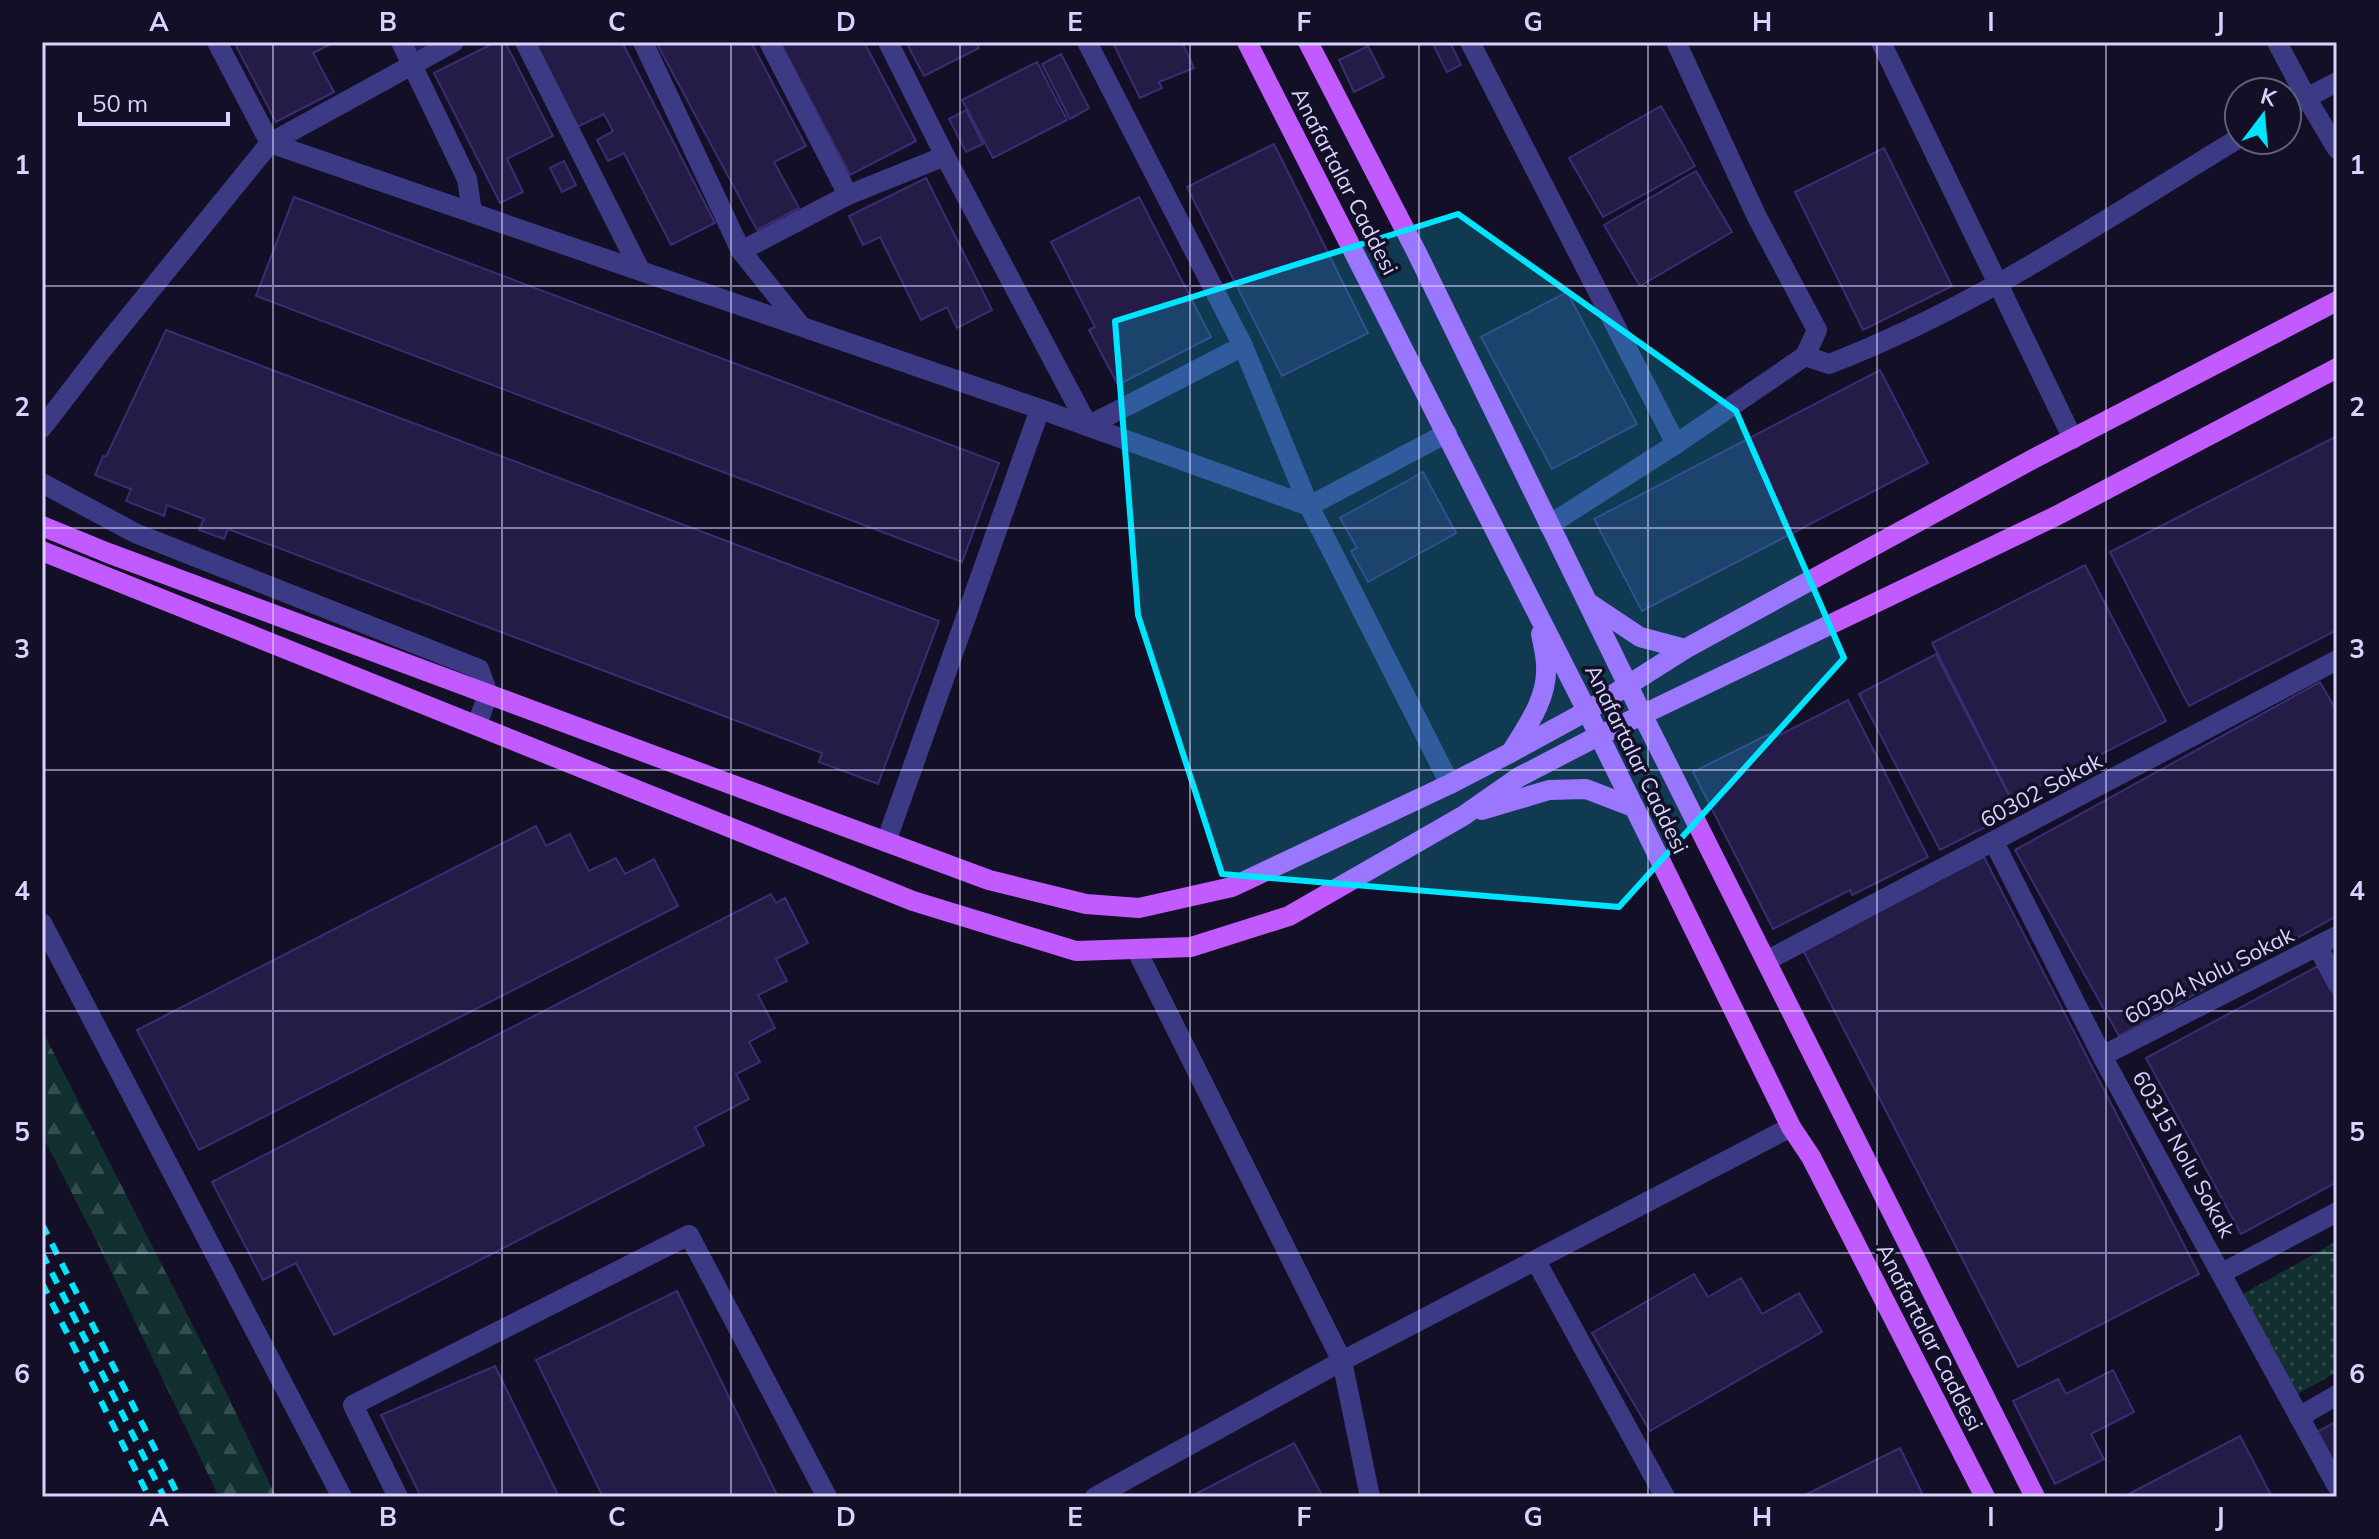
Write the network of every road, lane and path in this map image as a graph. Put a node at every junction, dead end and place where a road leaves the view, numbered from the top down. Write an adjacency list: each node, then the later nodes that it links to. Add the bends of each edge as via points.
1 (217, 42): 19 (street)
2 (401, 42): 15 (street)
3 (454, 42): 15 (street)
4 (525, 42): 26 (street)
5 (643, 42): 25 (street)
6 (769, 42): 23 (street)
7 (888, 42): 22 (street)
8 (1087, 42): 30 (street)
9 (1247, 42): 36 (main road, Anafartalar Caddesi)
10 (1308, 42): 41 (main road, Anafartalar Caddesi)
11 (1470, 42): 38 (street)
12 (1676, 42): 31 (street, via 1756,215 1817,330)
13 (1881, 42): 27 (street)
14 (2277, 42): 17 (street)
15 (412, 64): 19 (street); 24 (street, via 467,179)
16 (2337, 82): 17 (street)
17 (2306, 97): 18 (street); 21 (street)
18 (2303, 99)
19 (270, 143): 24 (street); 35 (street)
20 (2223, 148): 27 (street)
21 (2337, 149)
22 (945, 156): 23 (street); 34 (street)
23 (848, 195): 25 (street)
24 (472, 212): 26 (street)
25 (741, 251): 29 (street)
26 (640, 270): 29 (street)
27 (1999, 285): 31 (street, via 1829,364); 37 (street)
28 (2337, 301): 37 (main road)
29 (802, 327): 33 (street)
30 (1243, 346): 34 (street); 40 (street)
31 (1805, 356): 38 (street)
32 (2337, 368): 51 (main road, via 2056,516)
33 (1040, 409): 34 (street); 58 (street)
34 (1088, 426): 40 (street)
35 (42, 428)
36 (1447, 433): 40 (street); 45 (main road, Anafartalar Caddesi)
37 (2073, 439): 46 (main road)
38 (1676, 444): 41 (street)
39 (42, 483): 49 (street, via 135,533 479,669)
40 (1309, 506): 55 (street)
41 (1549, 525): 44 (main road, Anafartalar Caddesi)
42 (42, 526): 49 (main road)
43 (42, 551): 52 (main road)
44 (1586, 600): 46 (main road, via 1640,637); 48 (main road, Anafartalar Caddesi)
45 (1538, 614): 50 (main road, Anafartalar Caddesi); 54 (main road, via 1547,669 1541,698)
46 (1685, 649): 48 (main road)
47 (2336, 664): 59 (street, 60302 Sokak)
48 (1628, 684): 50 (main road); 51 (main road, Anafartalar Caddesi)
49 (488, 694): 52 (street); 58 (main road)
50 (1587, 711): 53 (main road, Anafartalar Caddesi); 54 (main road)
51 (1642, 714): 53 (main road); 64 (main road, Anafartalar Caddesi)
52 (477, 725): 63 (main road, via 913,901 1076,951)
53 (1598, 736): 56 (main road, Anafartalar Caddesi); 57 (main road, via 1519,777)
54 (1510, 753): 55 (main road)
55 (1450, 784): 58 (main road, via 1232,887 1139,908 1086,904 989,880)
56 (1633, 807): 57 (main road, via 1586,789 1549,790); 67 (main road, Anafartalar Caddesi)
57 (1463, 816): 63 (main road, via 1289,916 1191,947)
58 (886, 842)
59 (1994, 842): 64 (street, 60302 Sokak); 66 (street, 60315 Nolu Sokak)
60 (42, 923): 75 (street)
61 (2337, 936): 62 (street, 60304 Nolu Sokak)
62 (2318, 947): 65 (street); 66 (street, 60304 Nolu Sokak)
63 (1136, 949): 71 (street)
64 (1766, 961): 82 (main road, Anafartalar Caddesi)
65 (2337, 983)
66 (2102, 1056): 70 (street, 60315 Nolu Sokak)
67 (1791, 1127): 69 (street); 81 (main road, Anafartalar Caddesi)
68 (2337, 1212): 70 (street)
69 (1536, 1261): 71 (street); 80 (street)
70 (2222, 1273): 73 (street, 60315 Nolu Sokak)
71 (1342, 1361): 78 (street); 79 (street)
72 (2337, 1395): 73 (street)
73 (2299, 1417): 74 (street, 60315 Nolu Sokak)
74 (2337, 1486)
75 (342, 1497)
76 (398, 1497): 77 (street, via 353,1405 689,1235)
77 (827, 1497)
78 (1095, 1497)
79 (1370, 1497)
80 (1665, 1497)
81 (1985, 1497)
82 (2035, 1497)

